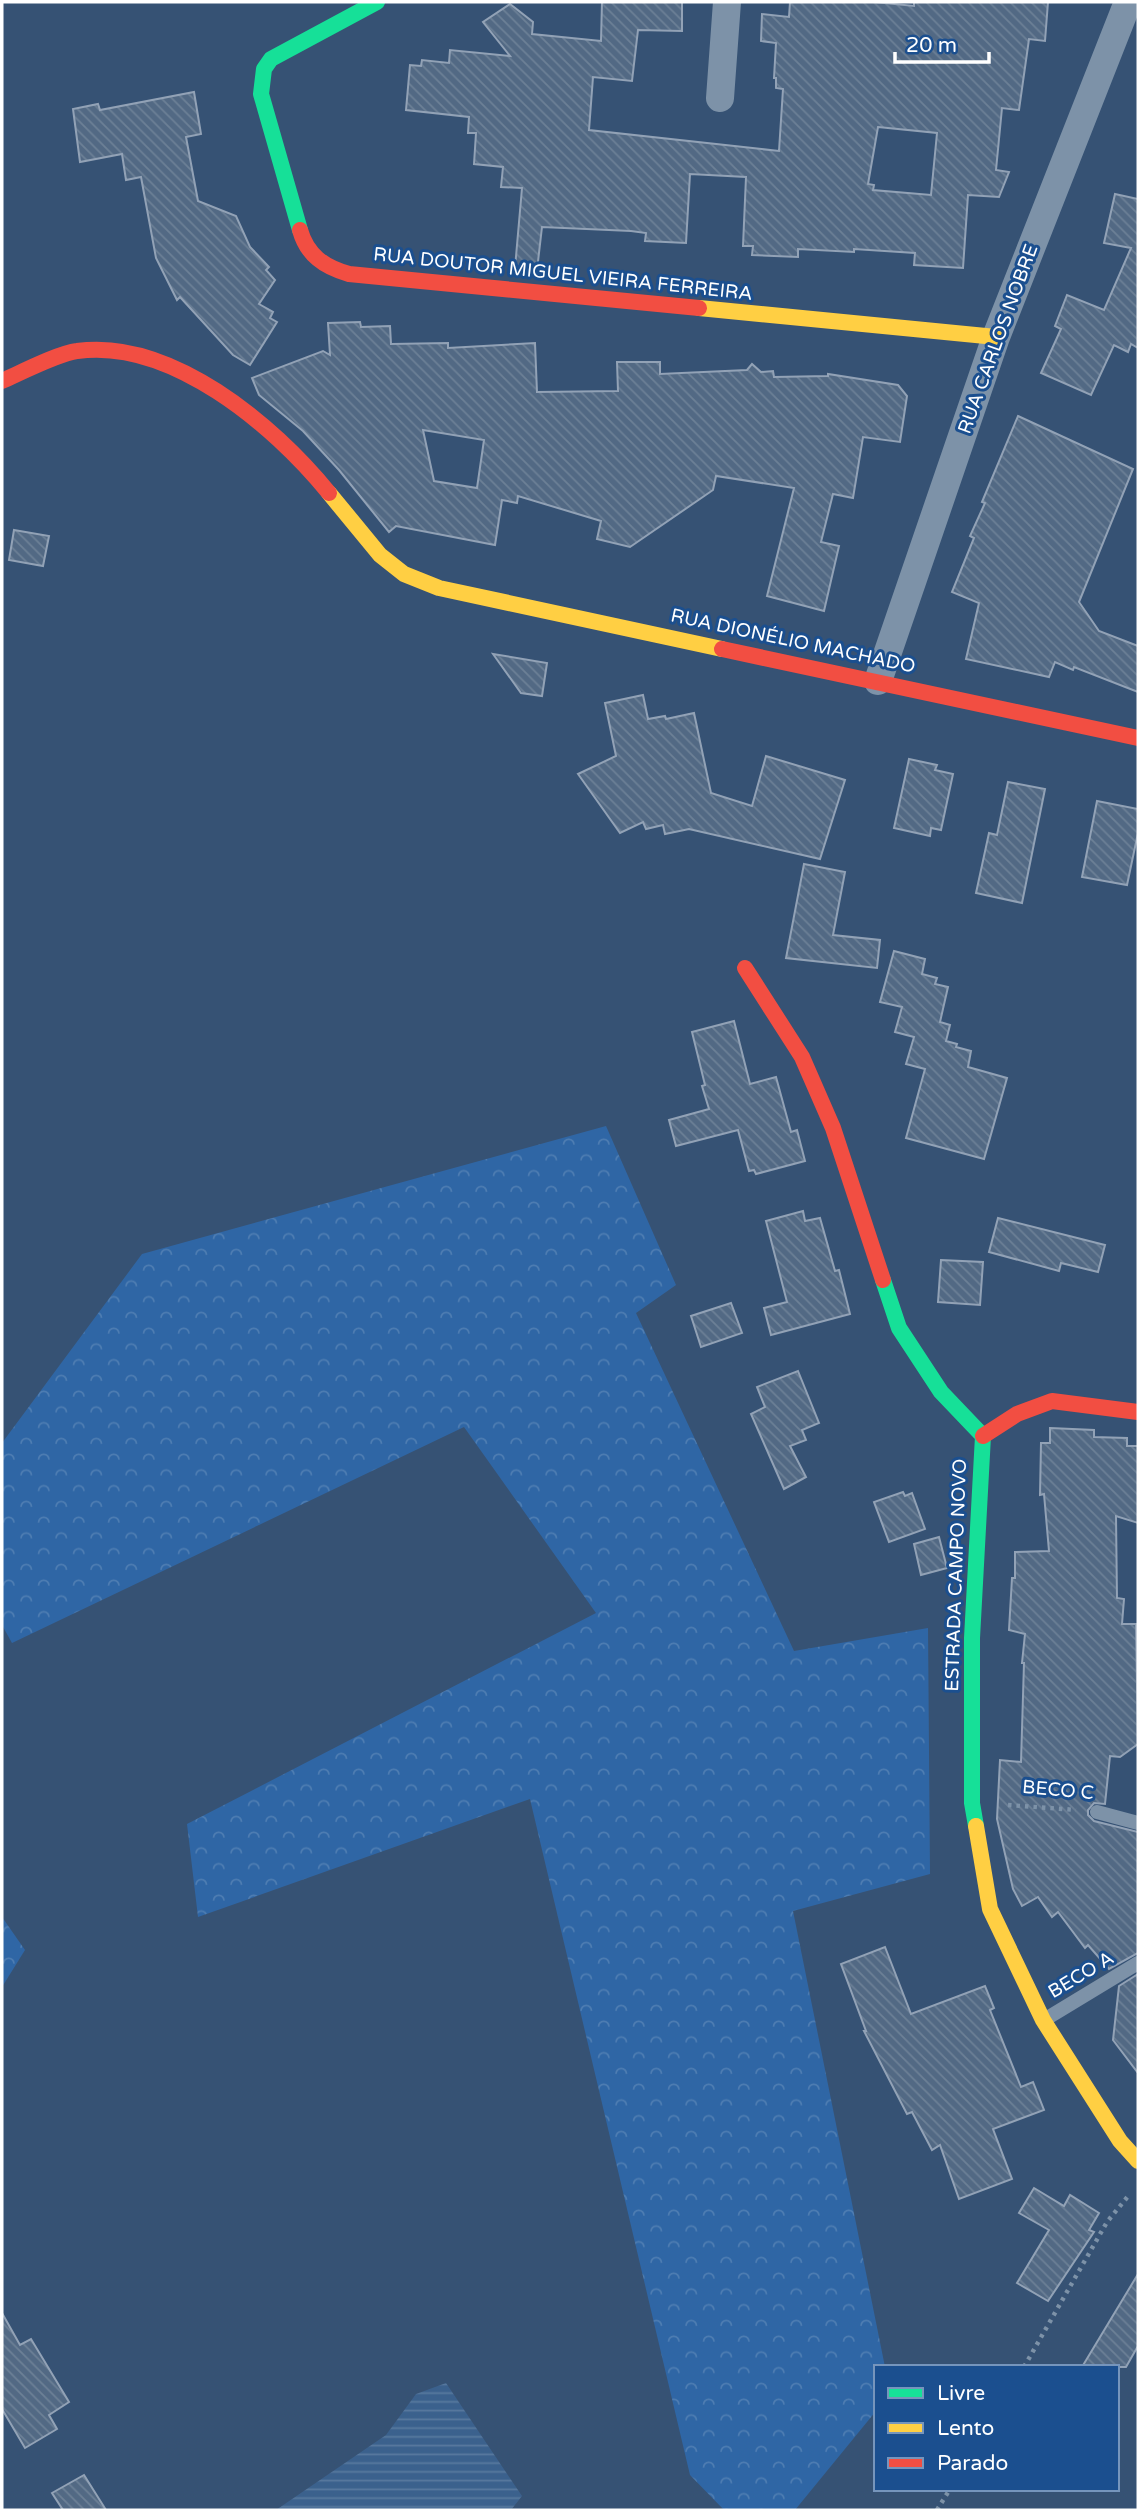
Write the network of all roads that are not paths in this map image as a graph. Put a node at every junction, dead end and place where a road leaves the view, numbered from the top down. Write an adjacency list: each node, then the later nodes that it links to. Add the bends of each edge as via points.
1 (377, 2): 5 (street, RUA DOUTOR MIGUEL VIEIRA FERREIRA, via 271,59 261,81 264,107 302,237 319,263 332,270 376,277)
2 (727, 2): 4 (street)
3 (1128, 2): 5 (street, RUA CARLOS NOBRE)
4 (720, 98)
5 (996, 337): 7 (street, RUA CARLOS NOBRE)
6 (2, 381): 7 (street, RUA DIONÉLIO MACHADO, via 75,351 125,351 170,365 236,404 287,446 380,555 404,574 439,588)
7 (878, 681): 8 (street, RUA DIONÉLIO MACHADO)
8 (1138, 738)
9 (745, 968): 11 (street, ESTRADA CAMPO NOVO, via 802,1057 828,1116 899,1328 941,1392)
10 (1138, 1412): 11 (street, via 1052,1401 1017,1414)
11 (983, 1436): 15 (street, ESTRADA CAMPO NOVO, via 972,1638 972,1803 990,1909)
12 (1097, 1812): 13 (lane, BECO C)
13 (1138, 1823)
14 (1138, 1963): 15 (lane, BECO A)
15 (1043, 2020): 16 (street, ESTRADA CAMPO NOVO, via 1120,2141)
16 (1138, 2161)

